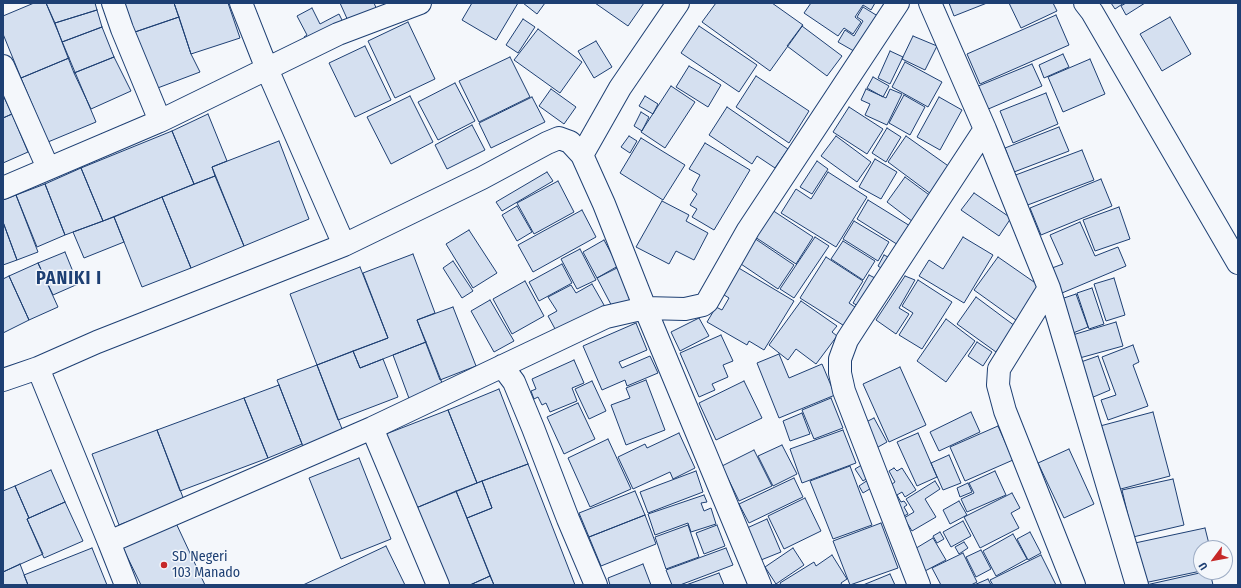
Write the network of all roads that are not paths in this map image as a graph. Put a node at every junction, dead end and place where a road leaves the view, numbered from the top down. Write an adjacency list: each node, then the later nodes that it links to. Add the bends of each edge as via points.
1 (113, 3): 10 (street)
2 (241, 3): 9 (street)
3 (420, 3): 9 (street, via 338,34)
4 (678, 3): 12 (street, via 620,88)
5 (898, 3): 18 (street, via 748,230 707,302 699,308 692,309)
6 (930, 3): 11 (street)
7 (1085, 3): 16 (street)
8 (3, 66): 13 (street)
9 (267, 70): 10 (street); 15 (street)
10 (160, 121): 13 (street)
11 (985, 130): 17 (street); 28 (street, via 847,340 840,360 840,373 846,397)
12 (582, 155): 15 (street, via 570,142 560,138); 18 (street)
13 (48, 168): 14 (street)
14 (3, 188)
15 (344, 245): 20 (street, via 97,342)
16 (1238, 263)
17 (1049, 288): 29 (street, via 999,370 998,384 1004,412); 30 (street)
18 (645, 308): 19 (street, via 606,317); 27 (street)
19 (502, 366): 22 (street); 26 (street, via 514,382 534,428)
20 (38, 368): 21 (street); 23 (street)
21 (3, 380)
22 (372, 428): 23 (street); 25 (street)
23 (109, 542): 24 (street)
24 (126, 585)
25 (438, 585)
26 (596, 585)
27 (760, 585)
28 (919, 585)
29 (1074, 585)
30 (1137, 585)

